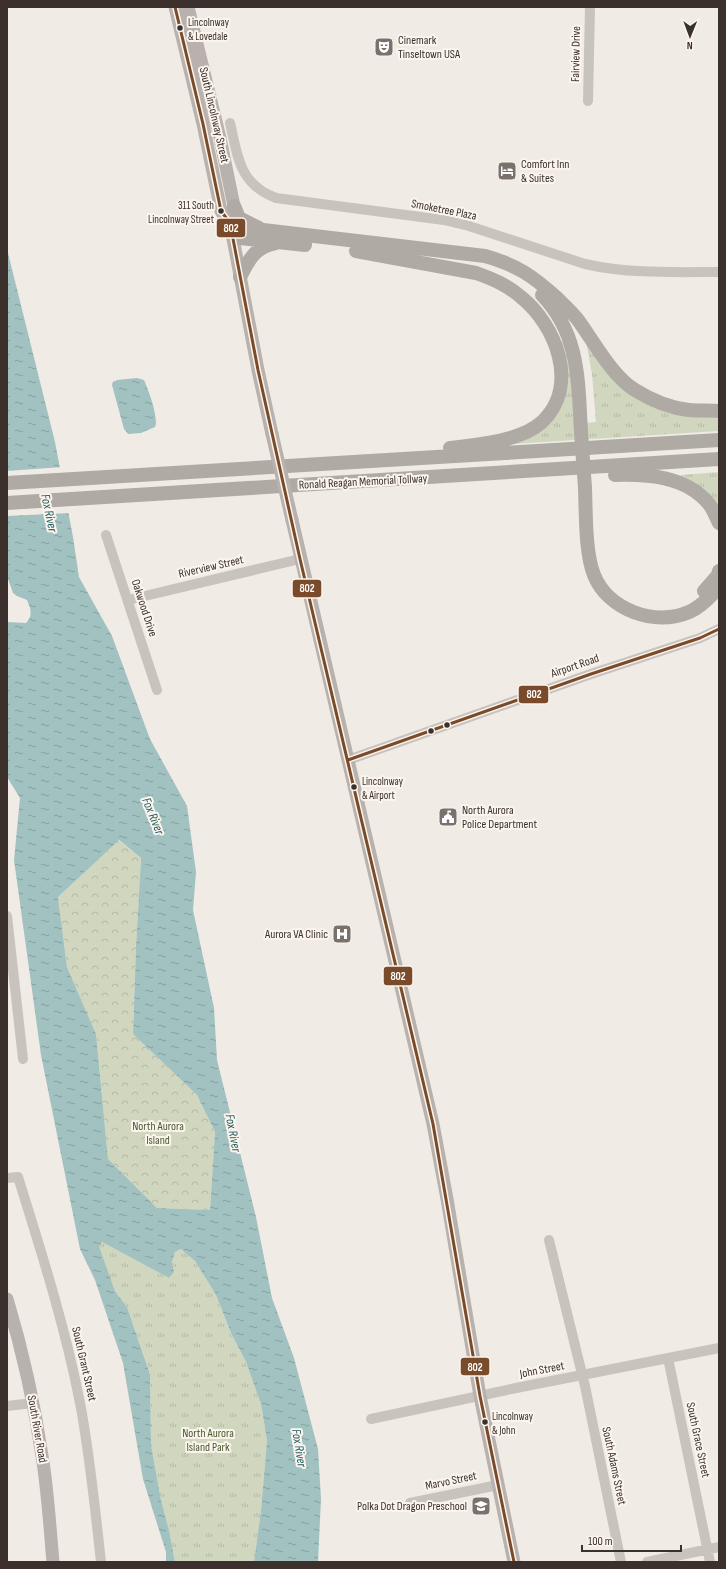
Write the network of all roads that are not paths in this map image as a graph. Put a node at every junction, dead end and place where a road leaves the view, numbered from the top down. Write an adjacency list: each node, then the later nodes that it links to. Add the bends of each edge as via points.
1 (175, 7): 7 (main road, South Lincolnway Street, via 221,211)
2 (188, 7): 6 (main road, South Lincolnway Street)
3 (590, 7): 4 (street, Fairview Drive)
4 (588, 101)
5 (230, 123): 11 (street, Smoketree Plaza, via 242,169 247,178 259,190 276,198 450,221 602,267 631,271)
6 (234, 206): 7 (main road, South Lincolnway Street); 8 (highway, via 239,218)
7 (231, 230): 8 (highway); 9 (highway); 12 (main road, South Lincolnway Street)
8 (263, 230): 13 (highway, via 485,256 526,272)
9 (278, 242): 10 (highway); 12 (highway, via 257,250)
10 (348, 249): 15 (highway, via 472,262 502,269 539,292 552,306 571,341); 18 (highway, via 492,278 508,287 535,310 546,325 561,363 561,388 555,406 543,421 531,430 502,440 419,452)
11 (719, 272)
12 (240, 277): 25 (main road, South Lincolnway Street, bridge)
13 (541, 283): 14 (highway, via 577,319 613,370 634,390 658,402 688,410); 15 (highway, via 569,320 577,337 586,373)
14 (719, 410)
15 (585, 432): 21 (highway, bridge)
16 (719, 440): 18 (highway, Ronald Reagan Memorial Tollway)
17 (719, 459): 19 (highway, Ronald Reagan Memorial Tollway)
18 (381, 461): 20 (highway, Ronald Reagan Memorial Tollway)
19 (567, 470): 22 (highway, Ronald Reagan Memorial Tollway); 23 (highway, via 598,475 649,476 680,482 694,490 709,504)
20 (7, 482)
21 (589, 488): 26 (highway, via 600,565 607,581 620,595 641,606 659,609 678,607 706,589); 27 (highway, via 589,557 594,576 605,592 618,604 633,612 652,617 672,616 689,612 708,600)
22 (7, 503)
23 (719, 523)
24 (106, 535): 28 (street, Oakwood Drive)
25 (300, 559): 28 (street, Riverview Street); 31 (main road, South Lincolnway Street)
26 (719, 571)
27 (719, 587)
28 (128, 600): 30 (street, Oakwood Drive)
29 (719, 629): 31 (street, Airport Road, via 700,638 584,676)
30 (157, 690)
31 (348, 760): 40 (main road, South Lincolnway Street, via 435,1132)
32 (7, 916): 33 (street)
33 (23, 1059)
34 (7, 1178): 49 (street, South Grant Street, via 18,1177 60,1322 87,1443)
35 (549, 1240): 39 (street, South Adams Street)
36 (7, 1299): 41 (main road, South River Road)
37 (719, 1348): 38 (street, John Street)
38 (668, 1358): 39 (street, John Street); 47 (street, South Grace Street)
39 (582, 1376): 40 (street, John Street); 51 (street, South Adams Street)
40 (480, 1396): 43 (street, John Street); 44 (main road, South Lincolnway Street)
41 (33, 1403): 42 (street); 48 (main road, South River Road, via 43,1462)
42 (7, 1406)
43 (371, 1419)
44 (498, 1485): 45 (street, Marvo Street); 50 (main road, South Lincolnway Street)
45 (410, 1503)
46 (719, 1548): 47 (street)
47 (708, 1550): 52 (street); 53 (street, South Grace Street)
48 (53, 1562)
49 (102, 1562)
50 (514, 1562)
51 (621, 1562)
52 (647, 1562)
53 (710, 1562)

